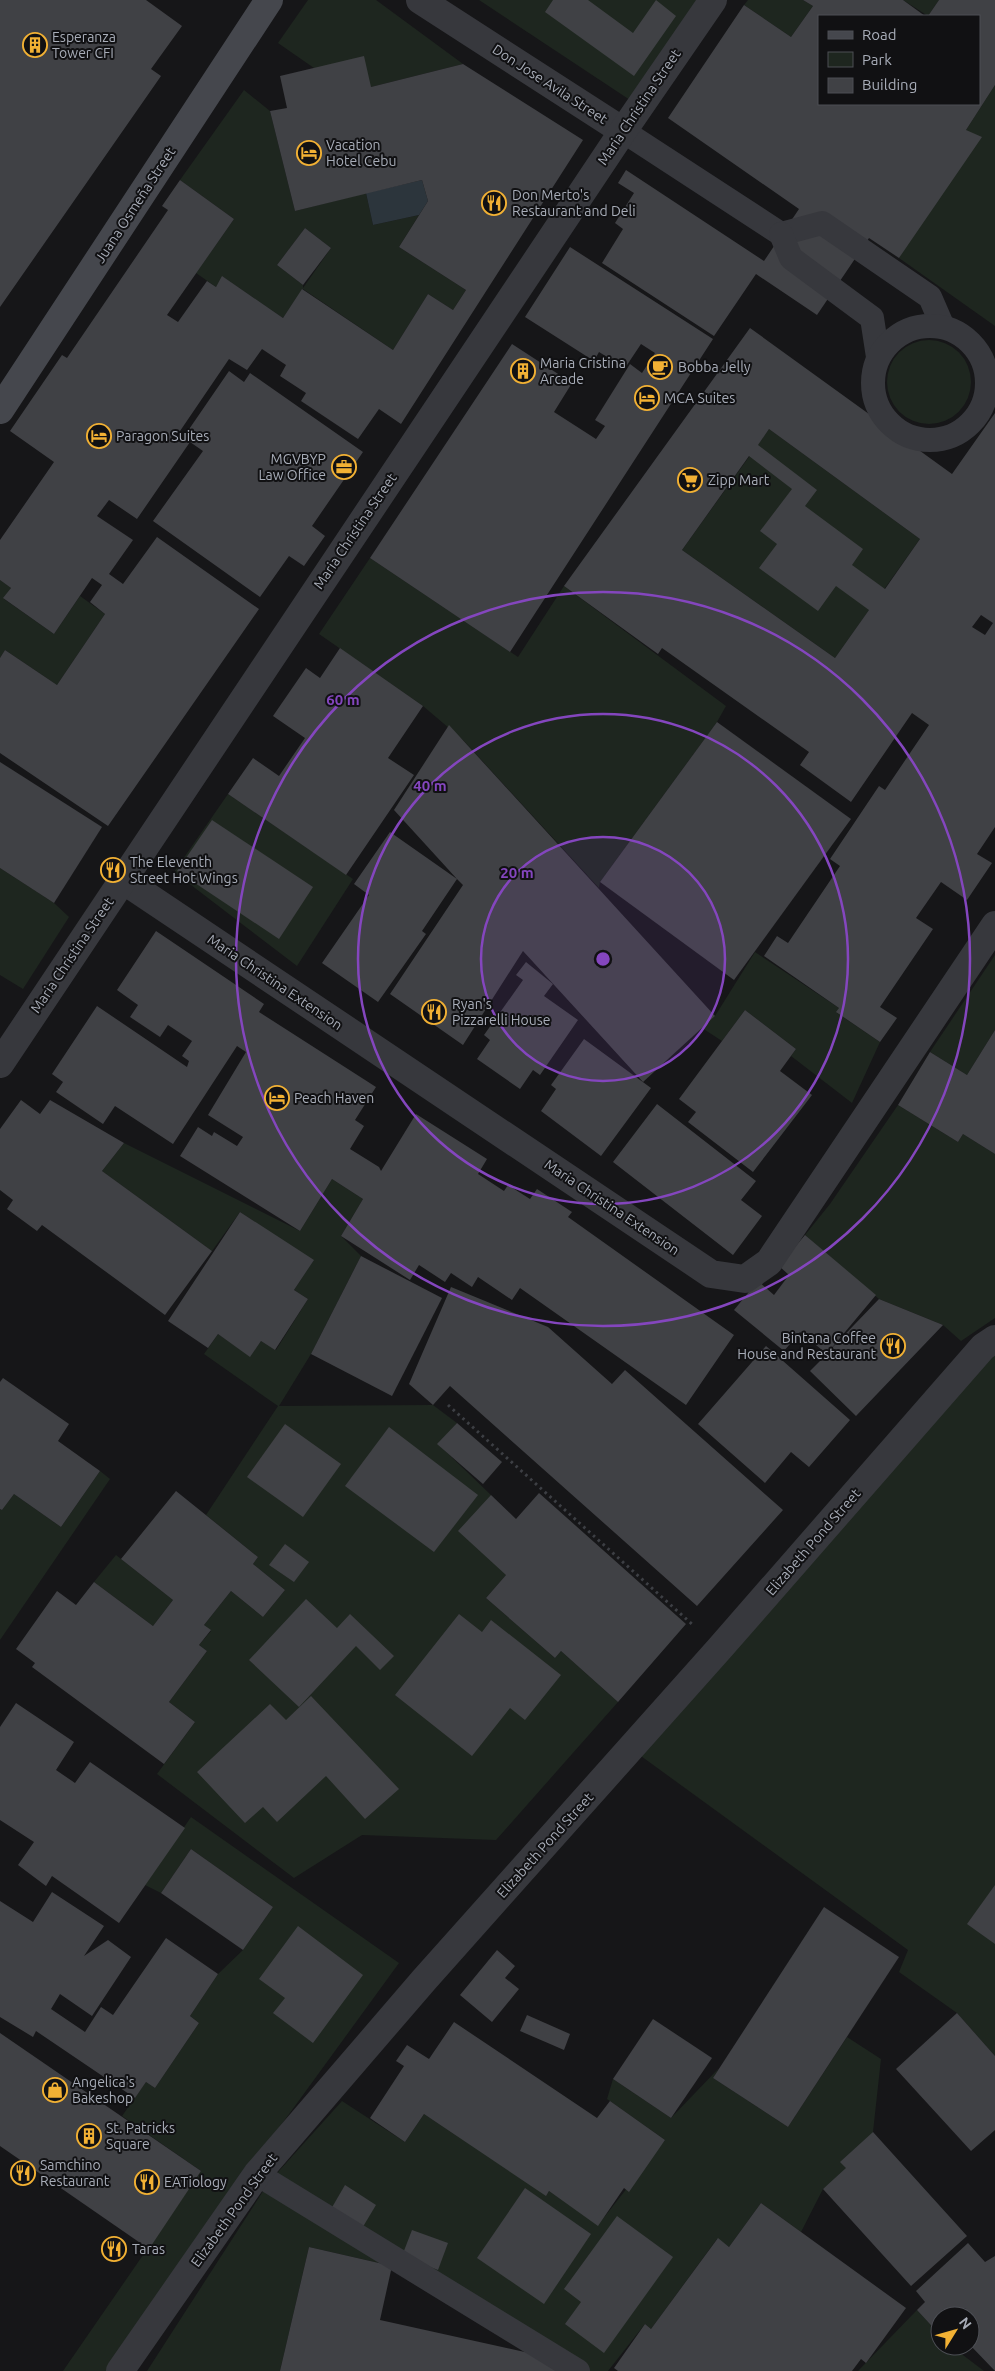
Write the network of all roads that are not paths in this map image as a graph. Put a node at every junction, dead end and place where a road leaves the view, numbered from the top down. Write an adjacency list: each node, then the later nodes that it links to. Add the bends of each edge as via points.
1 (269, 0): 8 (street, Juana Osmeña Street)
2 (420, 0): 4 (street, Don Jose Avila Street)
3 (713, 0): 4 (street, Maria Christina Street)
4 (623, 131): 5 (lane, Don Jose Avila Street); 9 (street, Maria Christina Street)
5 (781, 234): 6 (lane, via 822,223 930,298); 7 (lane, via 791,258 872,318)
6 (943, 327): 7 (lane, via 918,326 895,337); 7 (lane, via 966,338 982,359 987,384 976,416 965,429 942,440 916,439 893,427 877,407 872,382)
7 (878, 357)
8 (0, 410)
9 (123, 880): 10 (street, Maria Christina Extension, via 711,1274 745,1279 769,1262); 11 (street, Maria Christina Street)
10 (995, 925)
11 (0, 1064)
12 (995, 1339): 13 (street, Elizabeth Pond Street, via 983,1347)
13 (256, 2174): 14 (street, Elizabeth Pond Street); 15 (lane)
14 (120, 2371)
15 (578, 2371)

